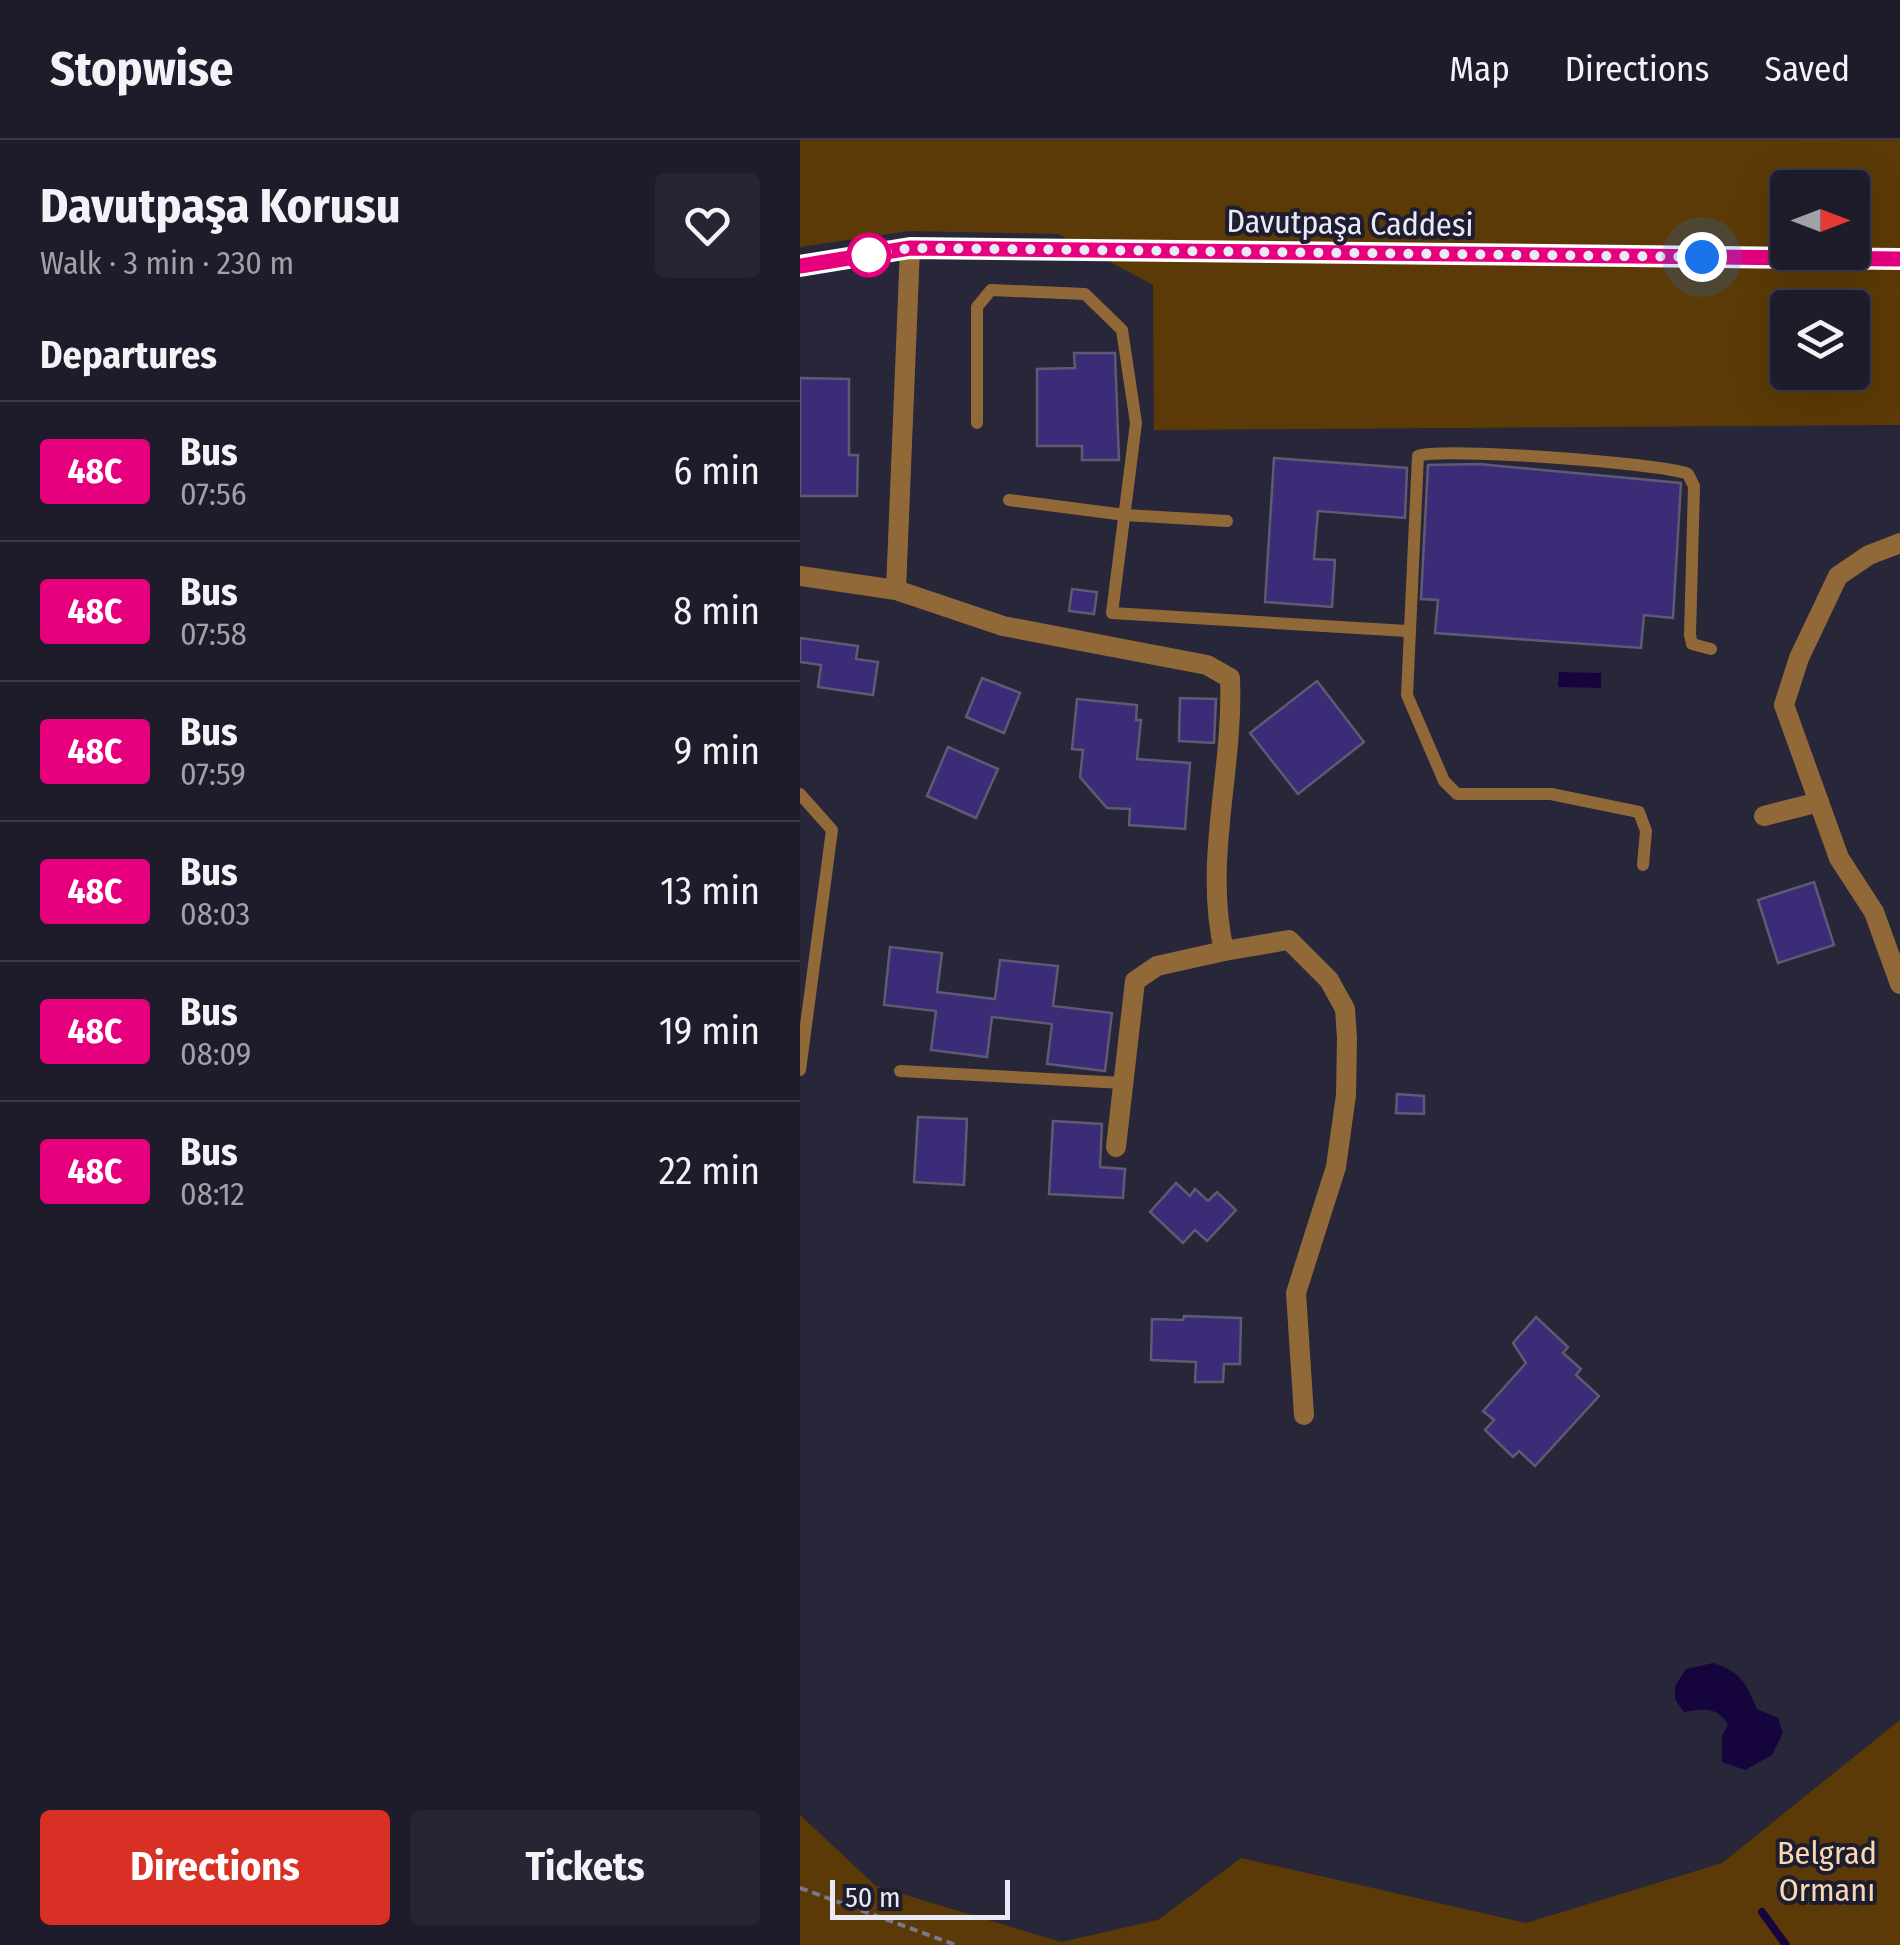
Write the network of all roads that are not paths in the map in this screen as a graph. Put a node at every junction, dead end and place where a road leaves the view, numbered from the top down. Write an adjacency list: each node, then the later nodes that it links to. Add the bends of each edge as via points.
1 (910, 248): 2 (street, Davutpaşa Caddesi); 3 (street, Davutpaşa Caddesi); 10 (street)
2 (1900, 259)
3 (800, 266)
4 (977, 423): 6 (lane, via 977,307 991,290 1085,294 1122,330 1130,368 1136,423)
5 (1009, 500): 6 (lane)
6 (1125, 515): 7 (lane); 11 (lane, via 1112,613)
7 (1227, 521)
8 (1900, 543): 14 (street, via 1838,576 1784,705)
9 (800, 576): 10 (street)
10 (896, 590): 17 (street, via 1004,626 1207,665 1230,678 1215,909)
11 (1407, 631): 12 (lane, via 1414,466 1426,453 1450,454 1688,474 1694,486 1690,635 1692,644); 16 (lane, via 1407,695 1450,791 1551,794 1639,812 1646,831)
12 (1711, 649)
13 (800, 794): 19 (lane, via 832,830)
14 (1819, 802): 15 (street); 18 (street, via 1839,858 1874,912)
15 (1764, 816)
16 (1642, 865)
17 (1224, 952): 21 (street, via 1157,966 1135,981); 23 (street, via 1289,940 1329,980 1345,1009 1346,1095 1336,1167 1296,1293)
18 (1900, 984)
19 (800, 1070)
20 (900, 1071): 21 (lane)
21 (1123, 1083): 22 (street)
22 (1116, 1147)
23 (1304, 1415)

